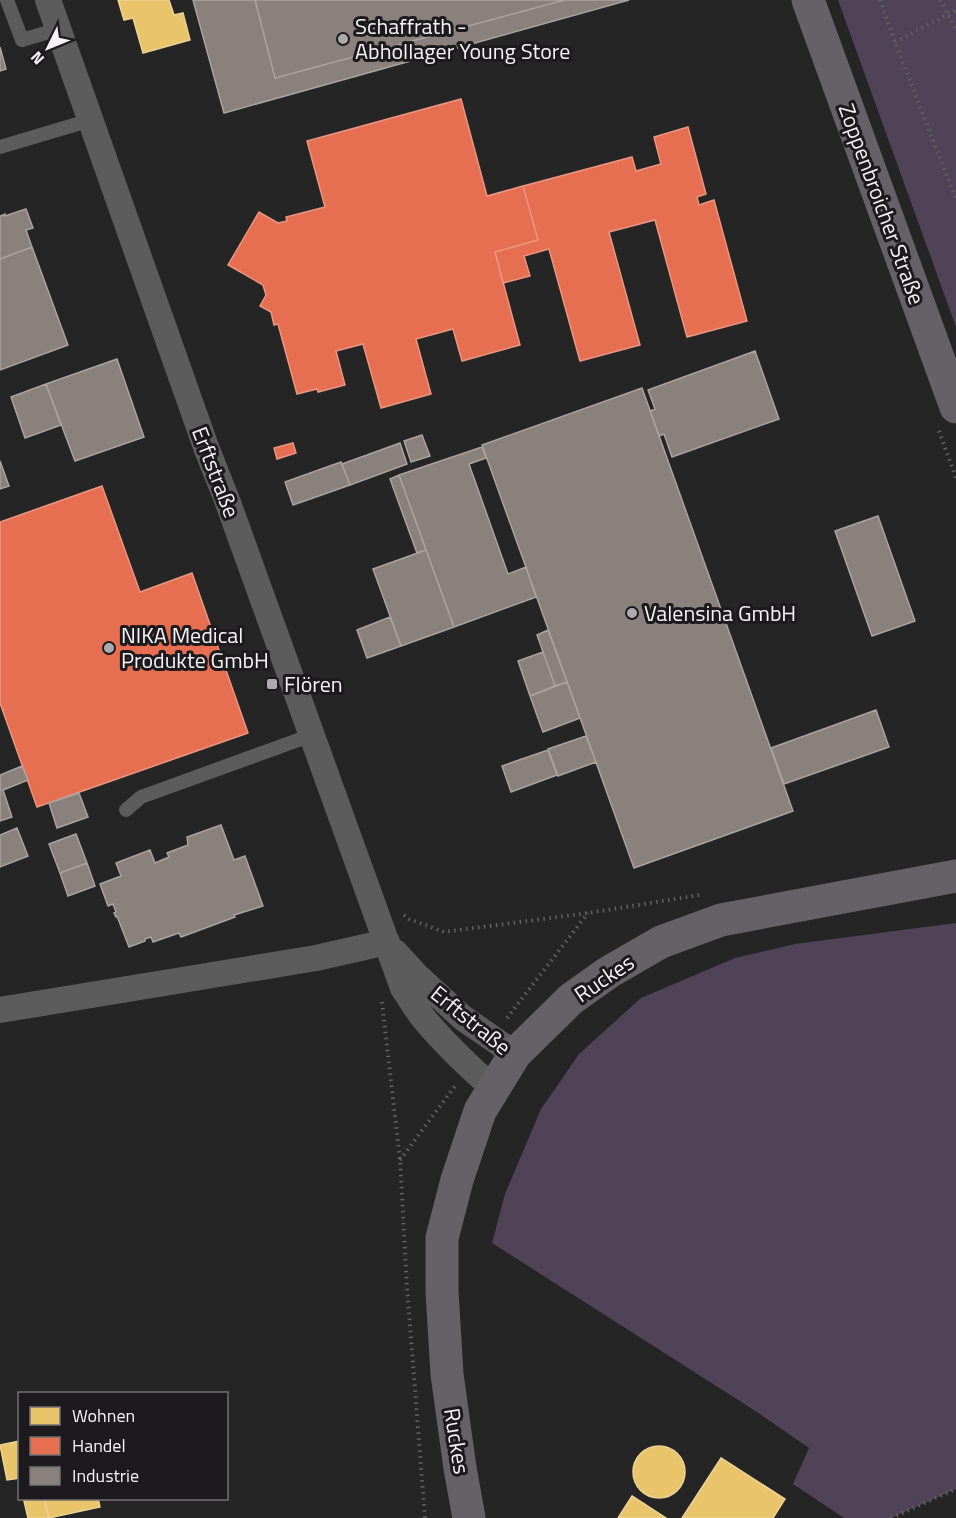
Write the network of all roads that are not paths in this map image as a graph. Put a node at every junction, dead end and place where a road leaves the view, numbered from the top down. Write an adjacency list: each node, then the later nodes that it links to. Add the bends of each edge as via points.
1 (7, 0): 4 (lane, via 22,40)
2 (48, 0): 4 (street, Erftstraße)
3 (808, 0): 7 (main road, Zoppenbroicher Straße)
4 (59, 29): 5 (street, Erftstraße)
5 (91, 120): 6 (lane); 8 (street, Erftstraße)
6 (0, 147)
7 (956, 407)
8 (312, 735): 9 (lane, via 141,797); 12 (street, Erftstraße)
9 (126, 810)
10 (956, 876): 14 (main road, Ruckes, via 721,920 662,942 571,999)
11 (956, 898): 14 (main road, Ruckes, via 803,921 679,956 627,985)
12 (387, 942): 13 (street, via 316,958); 14 (street, Erftstraße, via 463,1018); 14 (street, Erftstraße, via 403,988 446,1044 470,1067)
13 (0, 1010)
14 (510, 1073): 15 (main road, Ruckes, via 474,1168 442,1292 447,1374)
15 (469, 1518)

